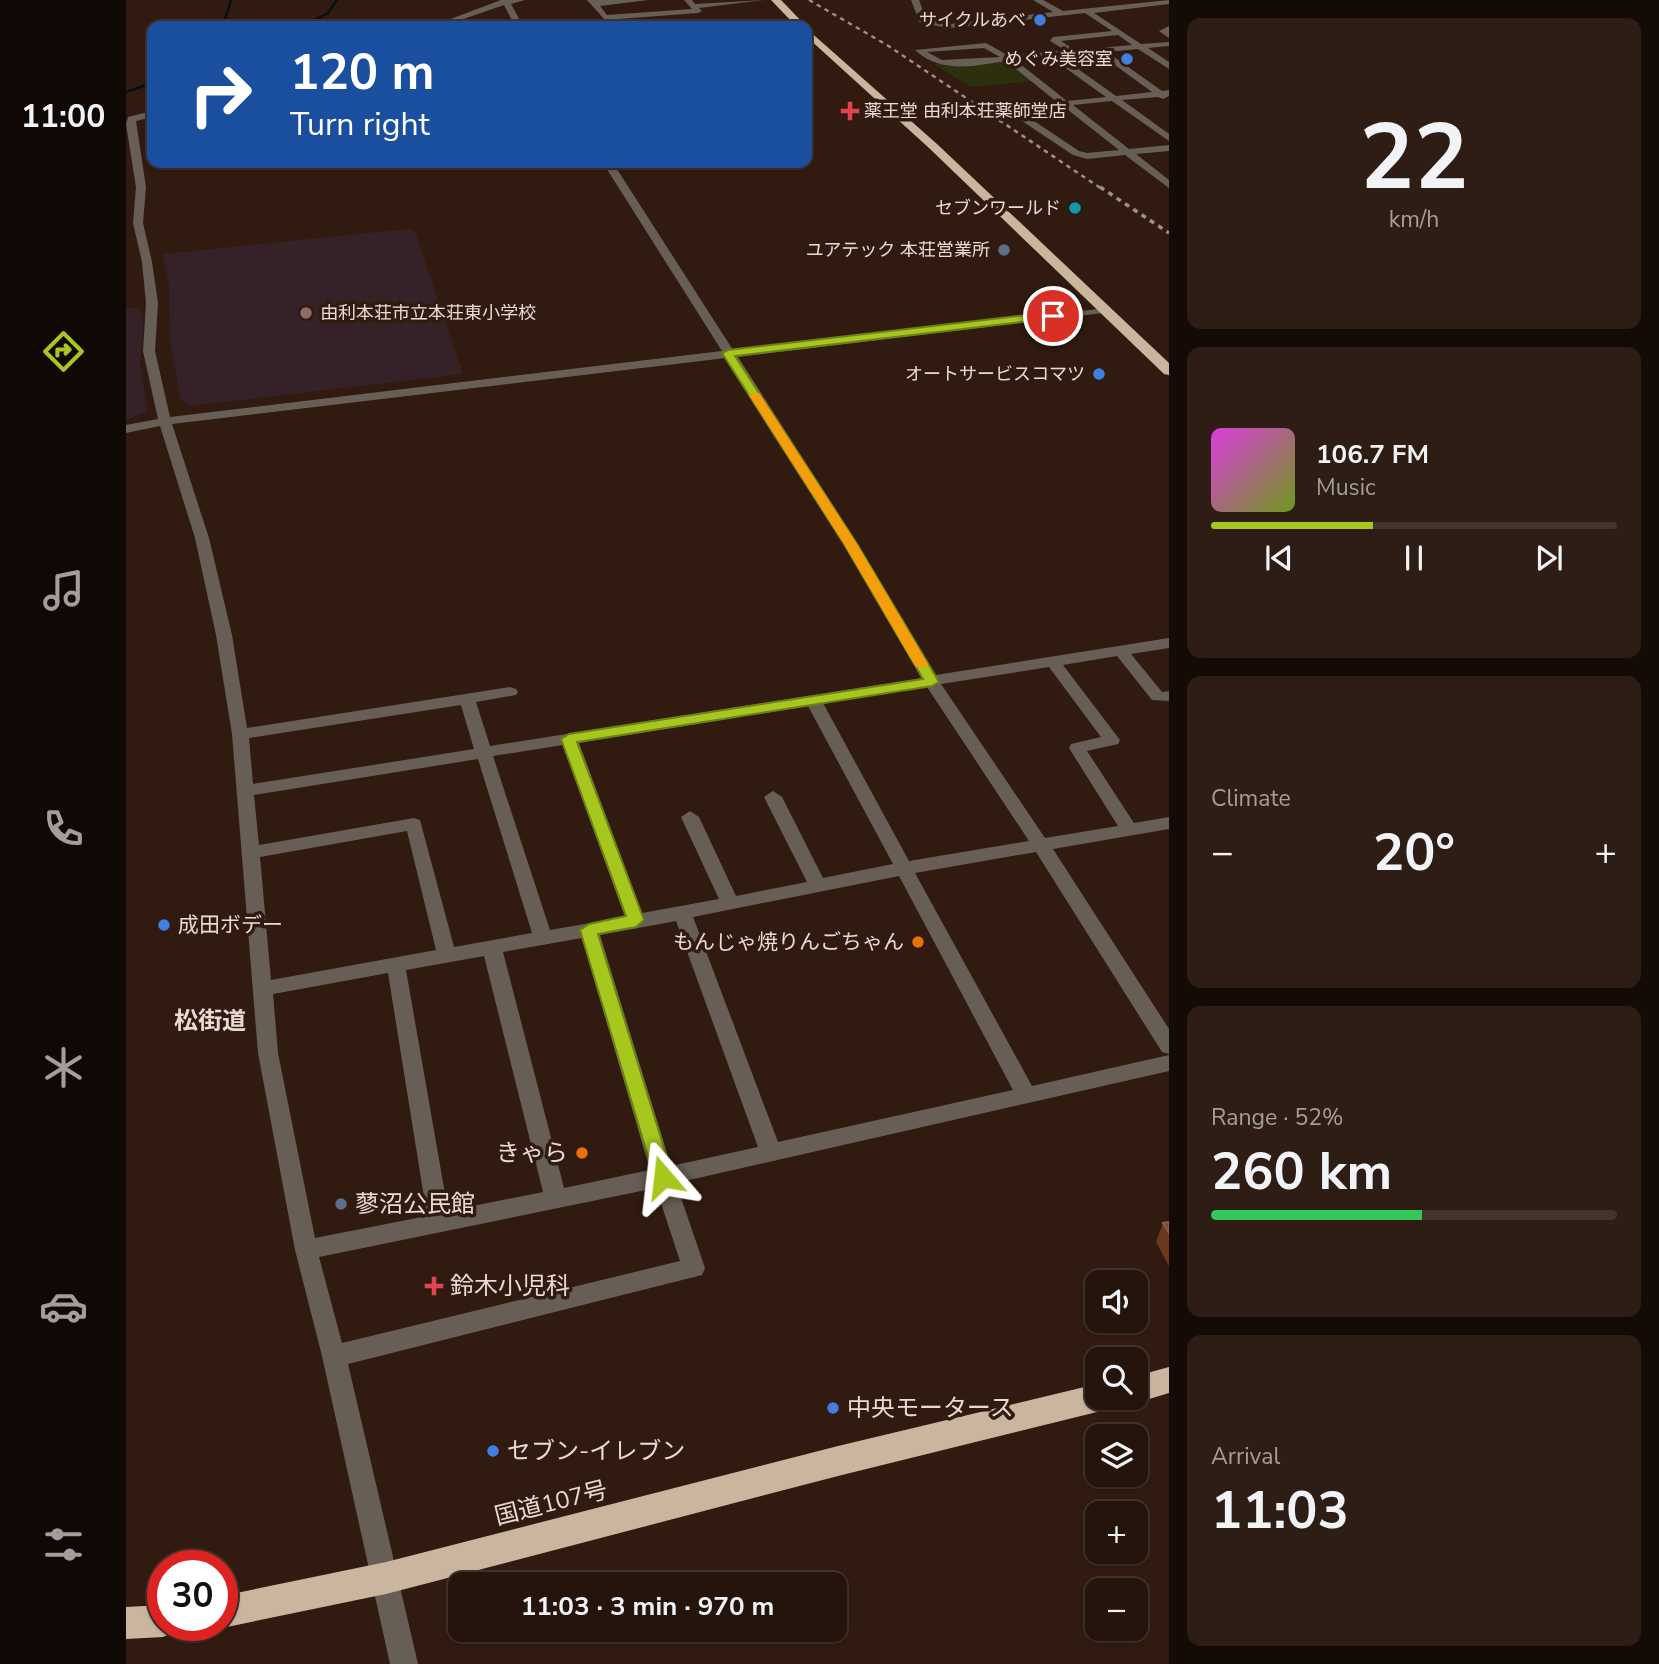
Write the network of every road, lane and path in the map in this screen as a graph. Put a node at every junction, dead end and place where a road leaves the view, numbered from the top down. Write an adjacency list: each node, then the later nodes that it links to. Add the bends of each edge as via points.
1 (521, 0): 7 (street)
2 (644, 0): 9 (street)
3 (760, 0): 8 (street)
4 (776, 0): 17 (highway)
5 (915, 0): 14 (street, via 923,21 939,25)
6 (1037, 0): 14 (street)
7 (505, 1): 15 (street); 16 (street)
8 (735, 1): 11 (street); 13 (street)
9 (593, 2): 11 (street, via 605,18 698,11)
10 (1169, 2): 12 (street)
11 (691, 3)
12 (1087, 11): 14 (street); 19 (street)
13 (746, 12)
14 (1062, 14)
15 (450, 21)
16 (516, 21)
17 (796, 21)
18 (1169, 28): 20 (street, via 1163,31)
19 (1119, 33): 26 (street); 29 (street, via 1053,39)
20 (1169, 36)
21 (812, 37): 44 (highway)
22 (994, 37): 25 (street, via 1001,43)
23 (909, 43): 28 (street)
24 (1169, 44): 26 (street)
25 (986, 45): 28 (street); 31 (street)
26 (1141, 46): 27 (street); 32 (street)
27 (1098, 49): 29 (street); 33 (street)
28 (919, 50): 31 (street, via 942,63)
29 (1072, 51): 30 (street)
30 (1052, 54): 31 (street); 34 (street)
31 (1007, 58): 36 (street)
32 (1169, 66)
33 (1165, 94): 34 (street); 35 (street)
34 (1114, 99): 36 (street); 39 (street)
35 (1169, 100)
36 (1063, 103): 41 (street); 41 (street, via 1010,109 1076,153)
37 (147, 115): 38 (street)
38 (129, 120): 47 (street, via 141,187 138,223 152,303 149,351)
39 (1169, 138)
40 (1169, 148): 41 (street)
41 (1129, 153): 43 (street)
42 (611, 168): 45 (street)
43 (1169, 185)
44 (1103, 310): 45 (street); 46 (highway)
45 (728, 353): 47 (street); 52 (street)
46 (1169, 371)
47 (165, 421): 48 (street); 57 (street, via 202,538)
48 (126, 429)
49 (1169, 643): 50 (street)
50 (1121, 651): 51 (street); 54 (street, via 1157,698)
51 (1052, 661): 52 (street); 64 (street, via 1112,740 1077,748)
52 (932, 682): 56 (street); 65 (street)
53 (510, 692): 55 (street)
54 (1169, 696)
55 (467, 699): 57 (street); 59 (street)
56 (814, 702): 58 (street); 67 (street)
57 (240, 734): 60 (street)
58 (569, 739): 59 (street); 71 (street)
59 (485, 753): 60 (street); 73 (street)
60 (243, 791): 66 (street)
61 (773, 797): 68 (street)
62 (690, 817): 69 (street)
63 (1169, 823): 64 (street)
64 (1130, 830): 65 (street)
65 (1041, 845): 67 (street); 78 (street)
66 (249, 853): 75 (street, via 414,824); 77 (street)
67 (906, 868): 68 (street); 80 (street)
68 (818, 886): 69 (street)
69 (730, 902): 70 (street)
70 (682, 914): 71 (street); 81 (street)
71 (636, 920): 72 (street)
72 (589, 930): 73 (street); 82 (street)
73 (543, 939): 74 (street)
74 (492, 948): 75 (street); 83 (street)
75 (447, 956): 76 (street)
76 (396, 965): 77 (street); 84 (street)
77 (262, 989): 85 (street, via 268,1053)
78 (1169, 1046)
79 (1169, 1063): 80 (street)
80 (1027, 1096): 81 (street)
81 (771, 1153): 82 (street)
82 (663, 1177): 83 (street); 86 (street, via 694,1268)
83 (556, 1199): 84 (street)
84 (439, 1223): 85 (street)
85 (306, 1250): 86 (street)
86 (334, 1356): 90 (street)
87 (1169, 1380): 88 (highway)
88 (1148, 1386)
89 (1085, 1401): 90 (highway, 国道107号)
90 (386, 1578): 91 (highway, 国道107号); 94 (street)
91 (238, 1609)
92 (147, 1622): 93 (highway)
93 (126, 1623)
94 (404, 1664)

